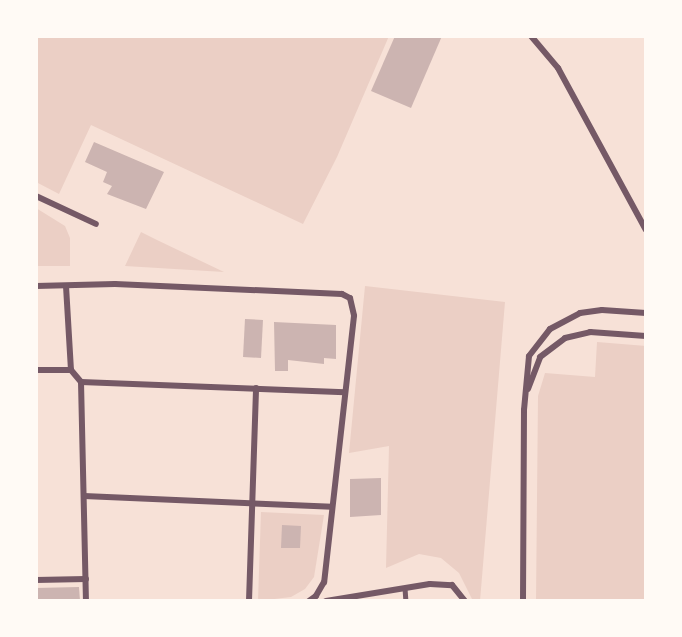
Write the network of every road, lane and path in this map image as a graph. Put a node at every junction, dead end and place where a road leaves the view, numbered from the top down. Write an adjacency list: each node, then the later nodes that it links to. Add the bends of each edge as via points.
1 (531, 36): 4 (street, via 558,68)
2 (36, 196): 3 (street)
3 (96, 224)
4 (646, 230)
5 (36, 286): 6 (street)
6 (66, 286): 10 (street); 13 (street, via 342,294 350,298 354,316)
7 (646, 313): 14 (street, via 591,311 550,329 529,356)
8 (646, 336): 14 (street, via 590,332 557,342 535,364)
9 (36, 370): 10 (street)
10 (71, 370): 11 (street)
11 (81, 382): 12 (street); 15 (street)
12 (256, 388): 13 (street); 16 (street)
13 (345, 392): 17 (street)
14 (524, 410): 28 (street)
15 (84, 496): 16 (street); 18 (street)
16 (252, 503): 17 (street); 23 (street)
17 (332, 507): 24 (street, via 324,582)
18 (86, 579): 19 (street); 22 (street)
19 (36, 580)
20 (405, 588): 21 (street); 26 (street); 27 (street, via 452,585)
21 (356, 598): 25 (street)
22 (86, 601)
23 (249, 601)
24 (309, 601)
25 (326, 601)
26 (406, 601)
27 (465, 601)
28 (523, 601)

